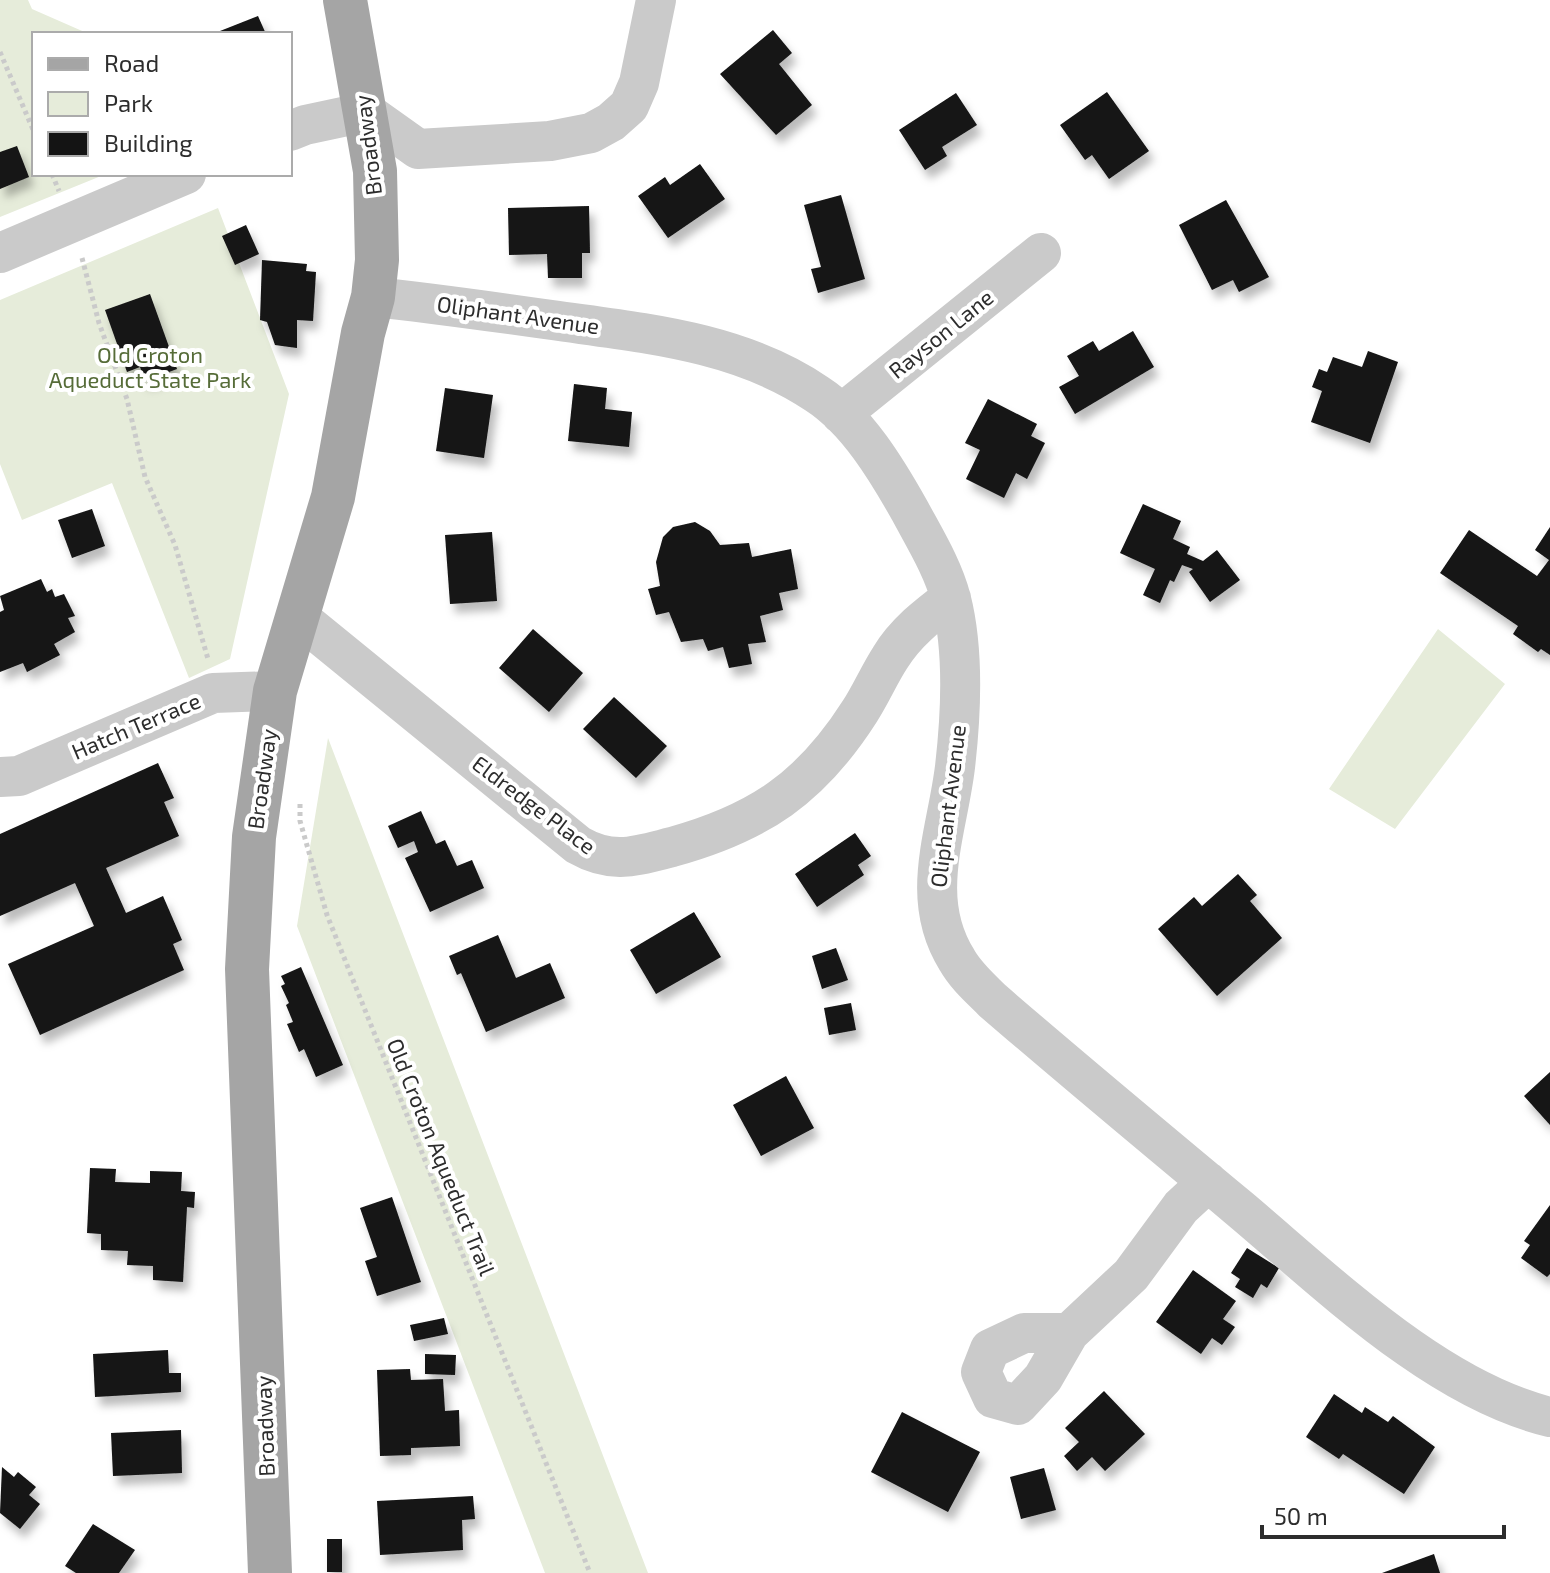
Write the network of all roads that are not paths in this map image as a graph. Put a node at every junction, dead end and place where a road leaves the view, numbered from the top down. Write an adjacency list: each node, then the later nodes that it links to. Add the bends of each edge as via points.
1 (345, 0): 3 (main road, Broadway)
2 (656, 0): 3 (street, via 639,83 629,106 591,133 550,141 418,149)
3 (366, 112): 4 (street); 8 (main road, Broadway, via 375,171)
4 (292, 130)
5 (181, 176): 6 (street)
6 (0, 253)
7 (1041, 253): 9 (street, Rayson Lane)
8 (373, 297): 9 (street, Oliphant Avenue, via 650,334 732,352 780,372); 11 (main road, Broadway, via 333,497)
9 (841, 414): 10 (street, Oliphant Avenue, via 904,501)
10 (951, 598): 11 (street, Eldredge Place, via 928,614 890,656 842,737 783,800 713,835 609,858 578,845); 14 (street, Oliphant Avenue, via 959,714 937,875 939,923 949,947 993,1001)
11 (297, 616): 12 (main road, Broadway)
12 (275, 691): 13 (street, Hatch Terrace, via 213,693 19,776); 17 (main road, Broadway, via 254,837 247,956)
13 (0, 777)
14 (1208, 1182): 15 (street, via 1181,1207 1131,1275); 16 (street, Oliphant Avenue, via 1384,1330 1483,1395)
15 (1069, 1333)
16 (1550, 1417)
17 (270, 1573)

